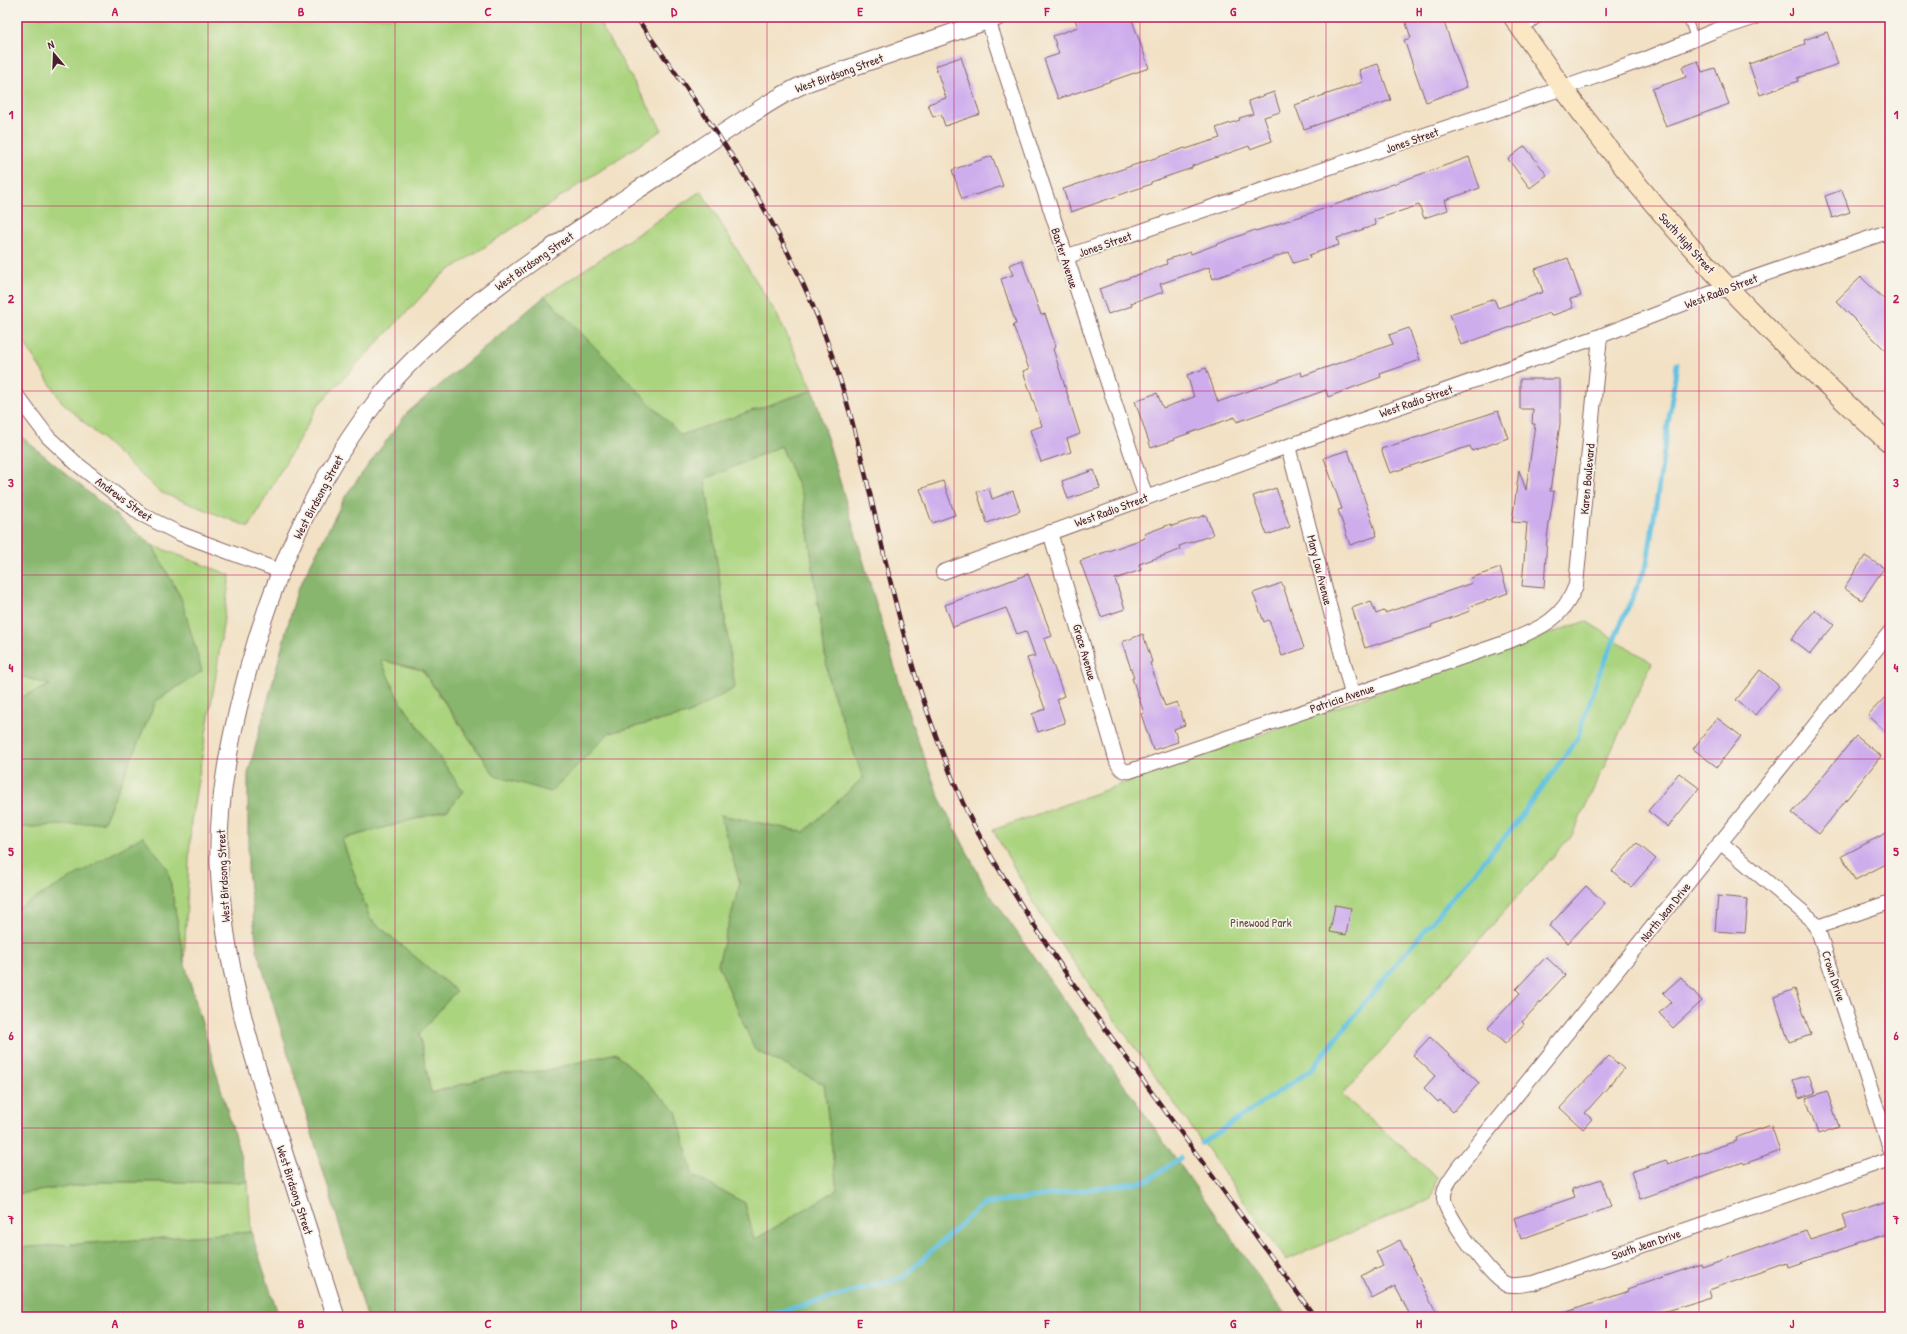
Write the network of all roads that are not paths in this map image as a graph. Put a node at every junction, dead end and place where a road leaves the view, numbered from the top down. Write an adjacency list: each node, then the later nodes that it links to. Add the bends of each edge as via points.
1 (1541, 17): 5 (lane)
2 (1687, 17): 6 (lane)
3 (1756, 17): 6 (street, Jones Street)
4 (991, 18): 9 (street, Baxter Avenue); 17 (street, West Birdsong Street, via 789,90 539,256 486,295 415,360 366,415 338,456)
5 (1517, 24): 7 (main road, South High Street)
6 (1695, 39): 7 (street, Jones Street)
7 (1563, 88): 9 (street, Jones Street); 10 (main road, South High Street, via 1659,212)
8 (1890, 231): 10 (street, West Radio Street)
9 (1065, 258): 15 (street, Baxter Avenue)
10 (1727, 287): 11 (street, West Radio Street); 13 (main road, South High Street, via 1789,350)
11 (1600, 336): 14 (street, West Radio Street); 19 (street, Karen Boulevard, via 1578,580 1569,601)
12 (17, 396): 17 (street, Andrews Street, via 48,437 77,464 142,514 178,533)
13 (1890, 443)
14 (1288, 446): 15 (street, West Radio Street); 21 (street, Mary Lou Avenue)
15 (1146, 498): 16 (street, West Radio Street)
16 (1050, 532): 18 (street, West Radio Street); 22 (street, Grace Avenue, via 1117,762)
17 (280, 571): 29 (street, West Birdsong Street, via 252,653 227,762 219,834 221,890 231,963 242,1016 268,1107)
18 (943, 572)
19 (1557, 616): 21 (street, Patricia Avenue, via 1541,627 1507,642)
20 (1890, 632): 23 (street, North Jean Drive)
21 (1352, 694): 22 (street, Patricia Avenue, via 1130,771)
22 (1122, 770)
23 (1720, 842): 25 (street, Crown Drive, via 1810,918); 28 (street, North Jean Drive, via 1458,1168)
24 (1890, 902): 25 (street)
25 (1817, 927): 26 (street, Crown Drive)
26 (1890, 1148)
27 (1890, 1159): 28 (street, South Jean Drive, via 1533,1283 1517,1285 1506,1284 1491,1272 1448,1212)
28 (1444, 1194)
29 (336, 1317)

